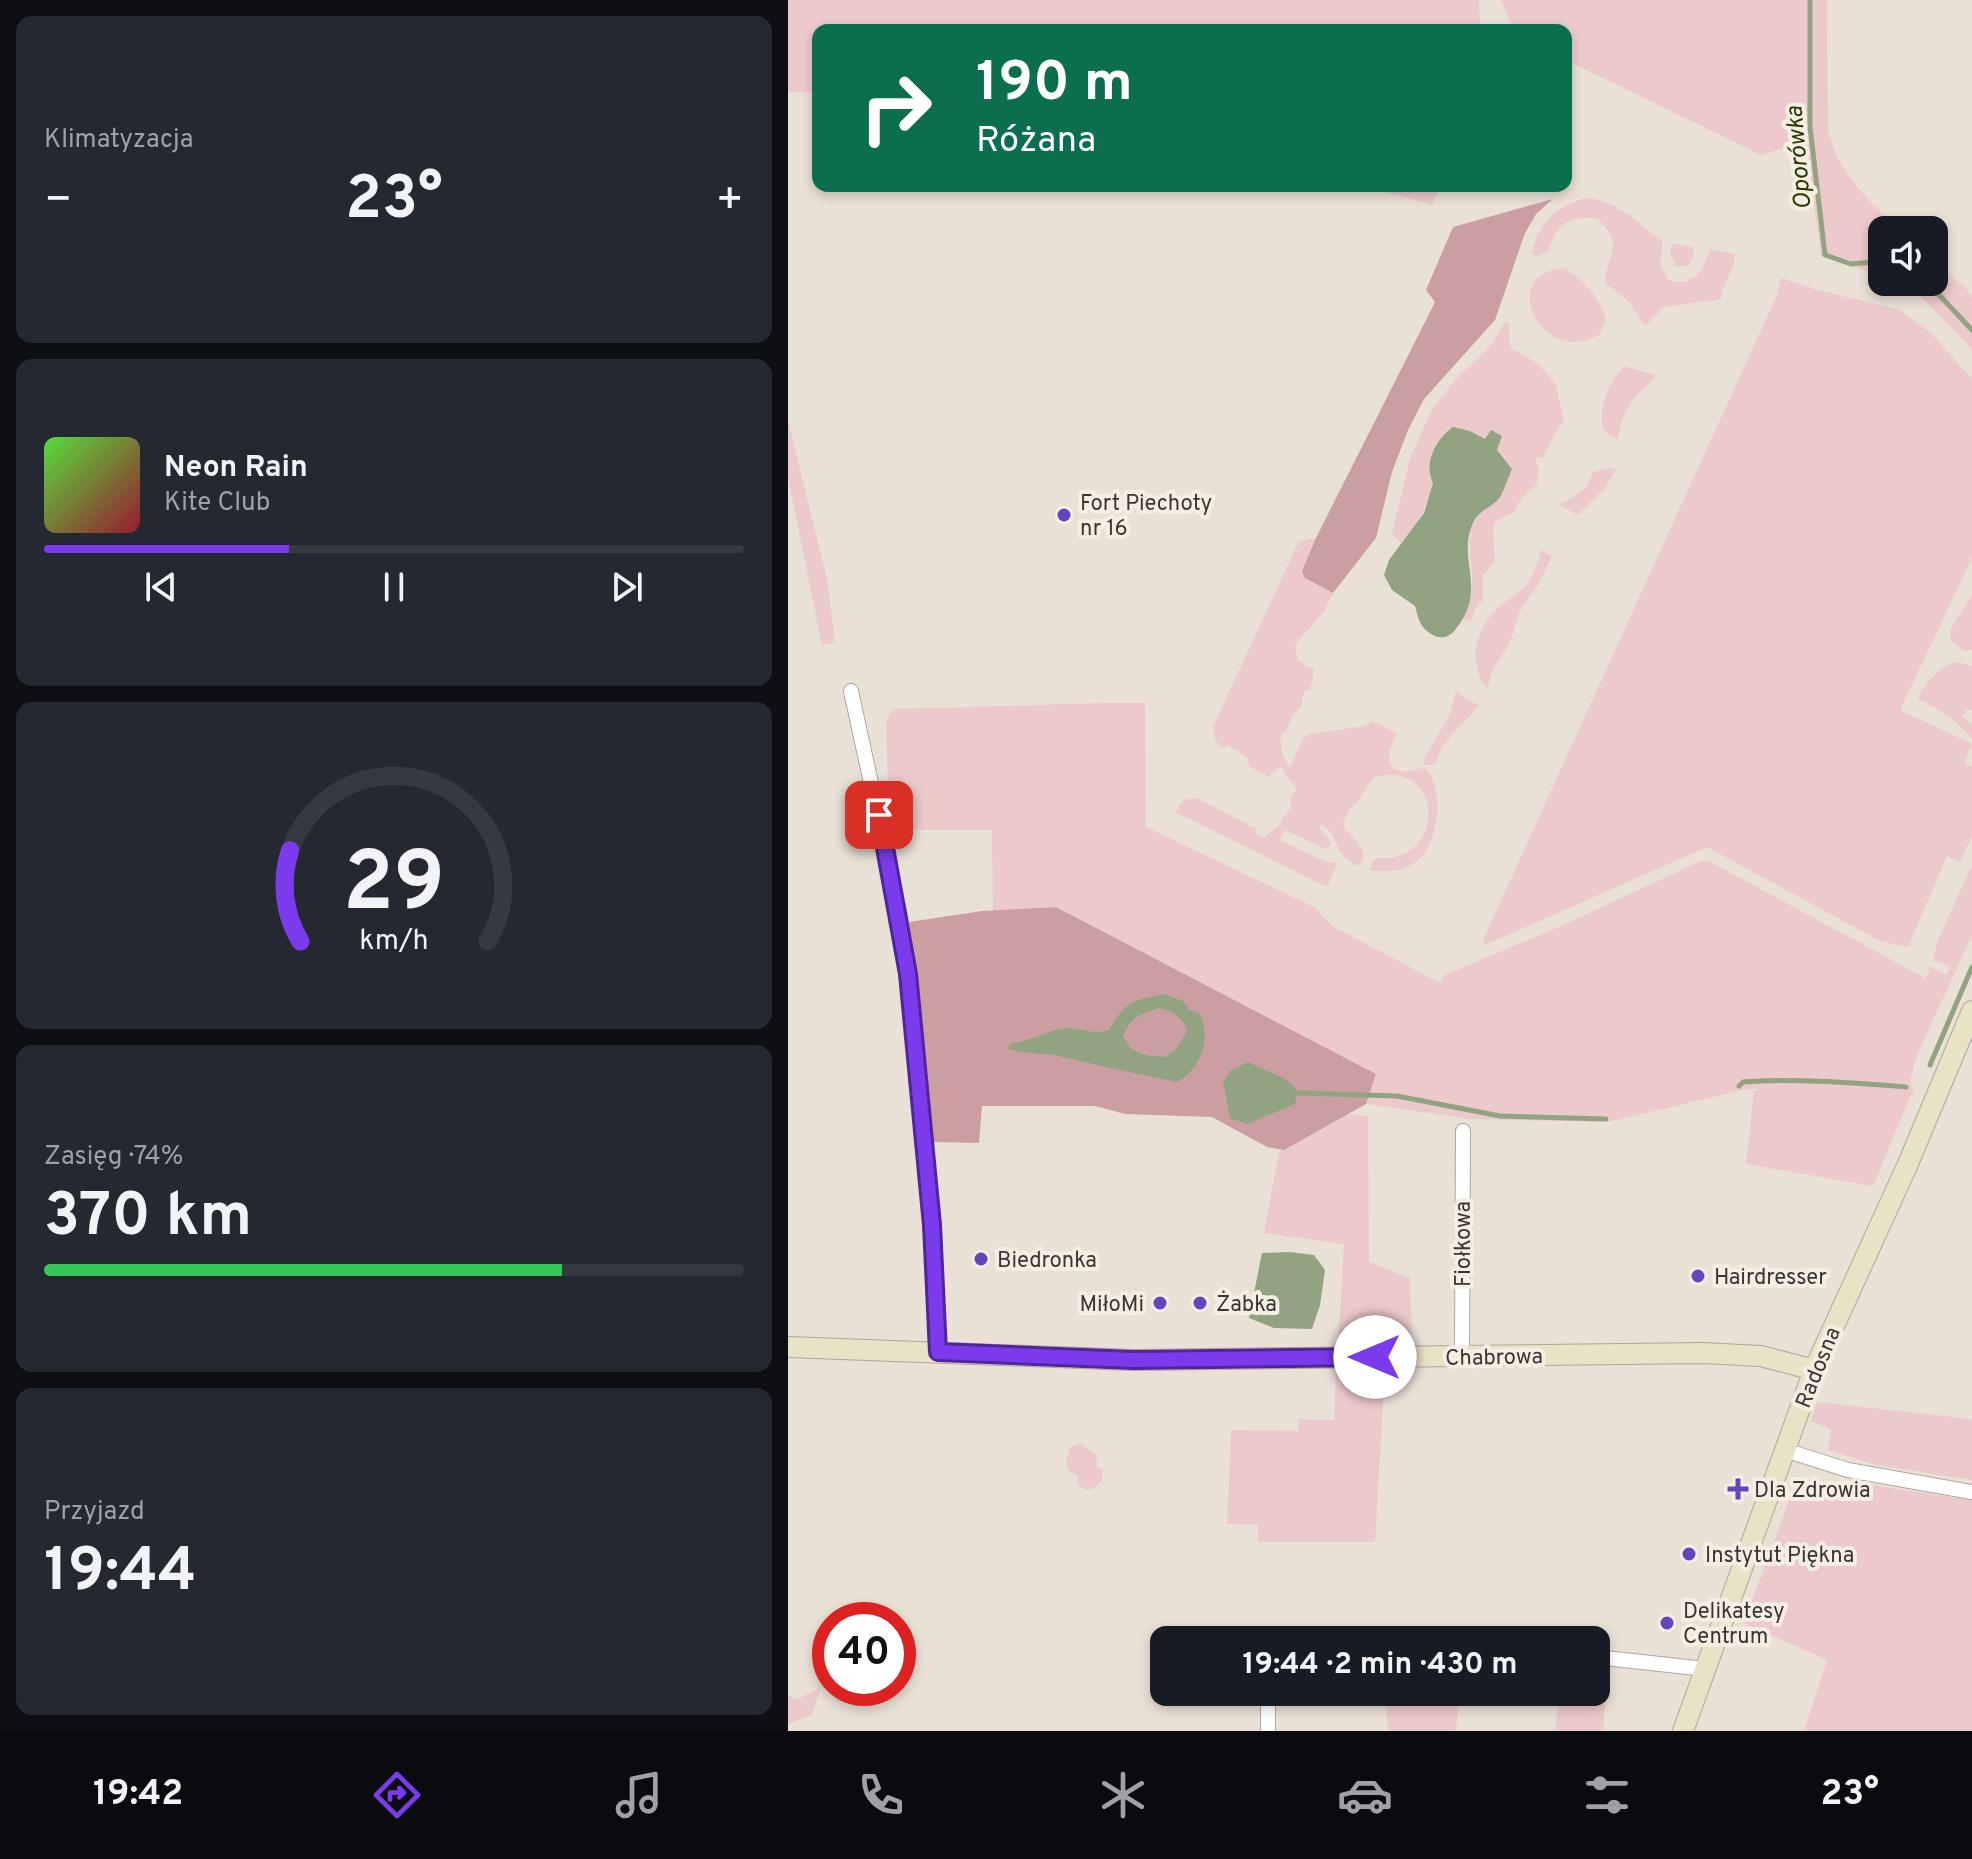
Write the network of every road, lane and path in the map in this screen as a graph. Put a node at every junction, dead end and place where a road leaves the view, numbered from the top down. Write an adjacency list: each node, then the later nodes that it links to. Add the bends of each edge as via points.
1 (851, 691): 5 (street, via 908,974 932,1225)
2 (1972, 1011): 7 (street, Radosna)
3 (1463, 1131): 6 (street, Fiołkowa)
4 (788, 1347): 5 (street, Chabrowa)
5 (938, 1352): 6 (street, Chabrowa, via 1133,1360)
6 (1462, 1356): 7 (street, Chabrowa, via 1702,1353 1761,1356)
7 (1814, 1370): 8 (street, Radosna)
8 (1785, 1450): 9 (street, via 1848,1470); 11 (street, Radosna)
9 (1972, 1492)
10 (1610, 1659): 11 (street)
11 (1705, 1669): 14 (street, Radosna)
12 (1268, 1706): 13 (street)
13 (1268, 1731)
14 (1683, 1731)

